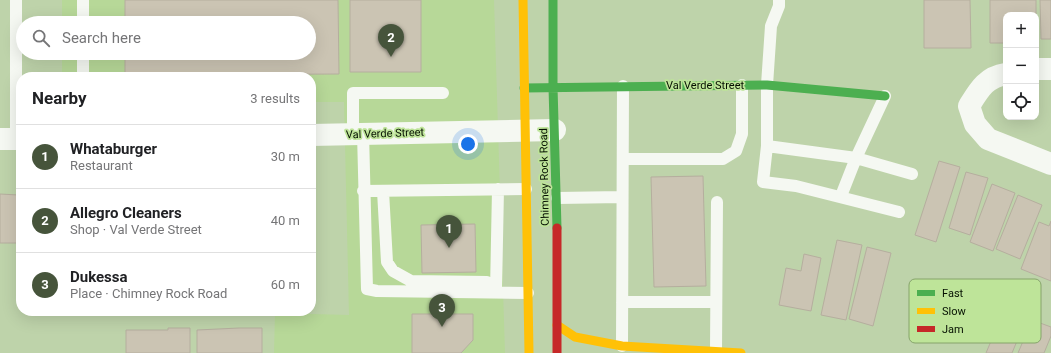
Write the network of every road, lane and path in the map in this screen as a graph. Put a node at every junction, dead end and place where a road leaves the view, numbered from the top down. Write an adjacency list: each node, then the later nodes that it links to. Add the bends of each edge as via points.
1 (16, 0): 23 (lane)
2 (83, 0): 6 (lane)
3 (523, 0): 16 (main road, Chimney Rock Road)
4 (553, 0): 15 (main road, Chimney Rock Road)
5 (779, 0): 13 (lane, via 771,26)
6 (83, 16)
7 (83, 60): 10 (lane)
8 (1039, 69): 9 (street)
9 (1051, 70)
10 (83, 72)
11 (1003, 74): 27 (street, via 982,85 969,106 975,124 988,139)
12 (742, 85): 13 (main road, Val Verde Street); 14 (main road, Val Verde Street); 26 (lane, via 742,134 736,151 723,159)
13 (767, 85): 18 (main road, Val Verde Street); 24 (lane)
14 (623, 86): 15 (main road, Val Verde Street); 26 (lane)
15 (553, 87): 16 (main road, Val Verde Street); 20 (main road, Chimney Rock Road)
16 (524, 88): 19 (main road, Chimney Rock Road)
17 (443, 93): 21 (lane, via 353,93)
18 (885, 96): 25 (lane)
19 (524, 130): 20 (street, Val Verde Street); 21 (street, Val Verde Street); 30 (main road, Chimney Rock Road)
20 (555, 130): 35 (main road, Chimney Rock Road)
21 (358, 134): 22 (street, Val Verde Street); 31 (lane)
22 (316, 135)
23 (12, 139)
24 (767, 146): 25 (lane); 33 (lane, via 763,182)
25 (856, 158): 28 (lane); 33 (lane)
26 (623, 159): 34 (lane)
27 (1051, 164)
28 (912, 174)
29 (498, 189): 30 (lane); 32 (lane); 38 (lane)
30 (526, 189): 39 (main road, Chimney Rock Road)
31 (364, 191): 32 (lane); 38 (lane, via 366,289 377,292)
32 (383, 191): 38 (lane, via 387,262 393,271 411,281 486,282)
33 (841, 196): 37 (lane)
34 (622, 197): 35 (lane); 40 (lane)
35 (557, 198): 42 (main road, Chimney Rock Road)
36 (717, 202): 41 (lane)
37 (899, 212)
38 (496, 292): 39 (lane)
39 (528, 293): 45 (main road, Chimney Rock Road)
40 (622, 302): 41 (lane); 43 (lane)
41 (716, 302): 44 (lane)
42 (558, 325): 43 (main road, via 574,337); 46 (main road, Chimney Rock Road)
43 (622, 346): 44 (main road)
44 (716, 352): 47 (main road)
45 (529, 353)
46 (558, 353)
47 (741, 353)

